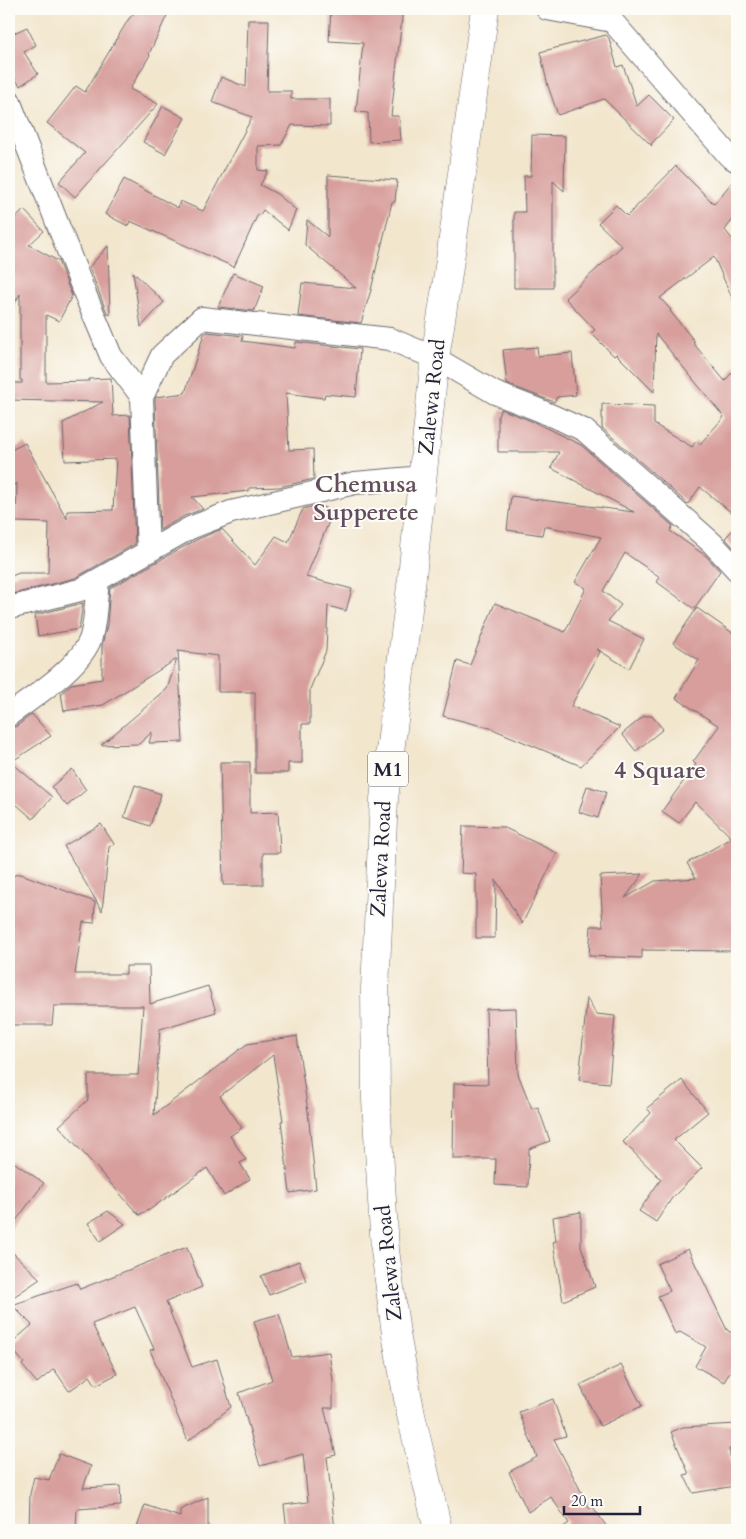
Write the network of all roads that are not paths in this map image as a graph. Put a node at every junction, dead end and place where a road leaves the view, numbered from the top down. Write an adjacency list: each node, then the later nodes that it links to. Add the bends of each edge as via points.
1 (485, 9): 5 (highway, Zalewa Road / M1)
2 (548, 9): 4 (street, via 612,22 729,156)
3 (9, 100): 6 (street, via 111,356)
4 (737, 161)
5 (435, 358): 6 (street, via 390,339 202,318 162,355); 7 (highway, Zalewa Road / M1); 9 (street, via 495,393 584,430 712,543)
6 (142, 397): 8 (street)
7 (423, 477): 8 (street, via 355,483 231,512 190,528); 13 (highway, Zalewa Road / M1, via 384,799 375,990 376,1100 385,1250 395,1325 411,1415)
8 (148, 552): 10 (street)
9 (737, 570)
10 (98, 580): 11 (street, via 75,592); 12 (street, via 94,625 85,651 38,694)
11 (9, 608)
12 (9, 715)
13 (438, 1530)

